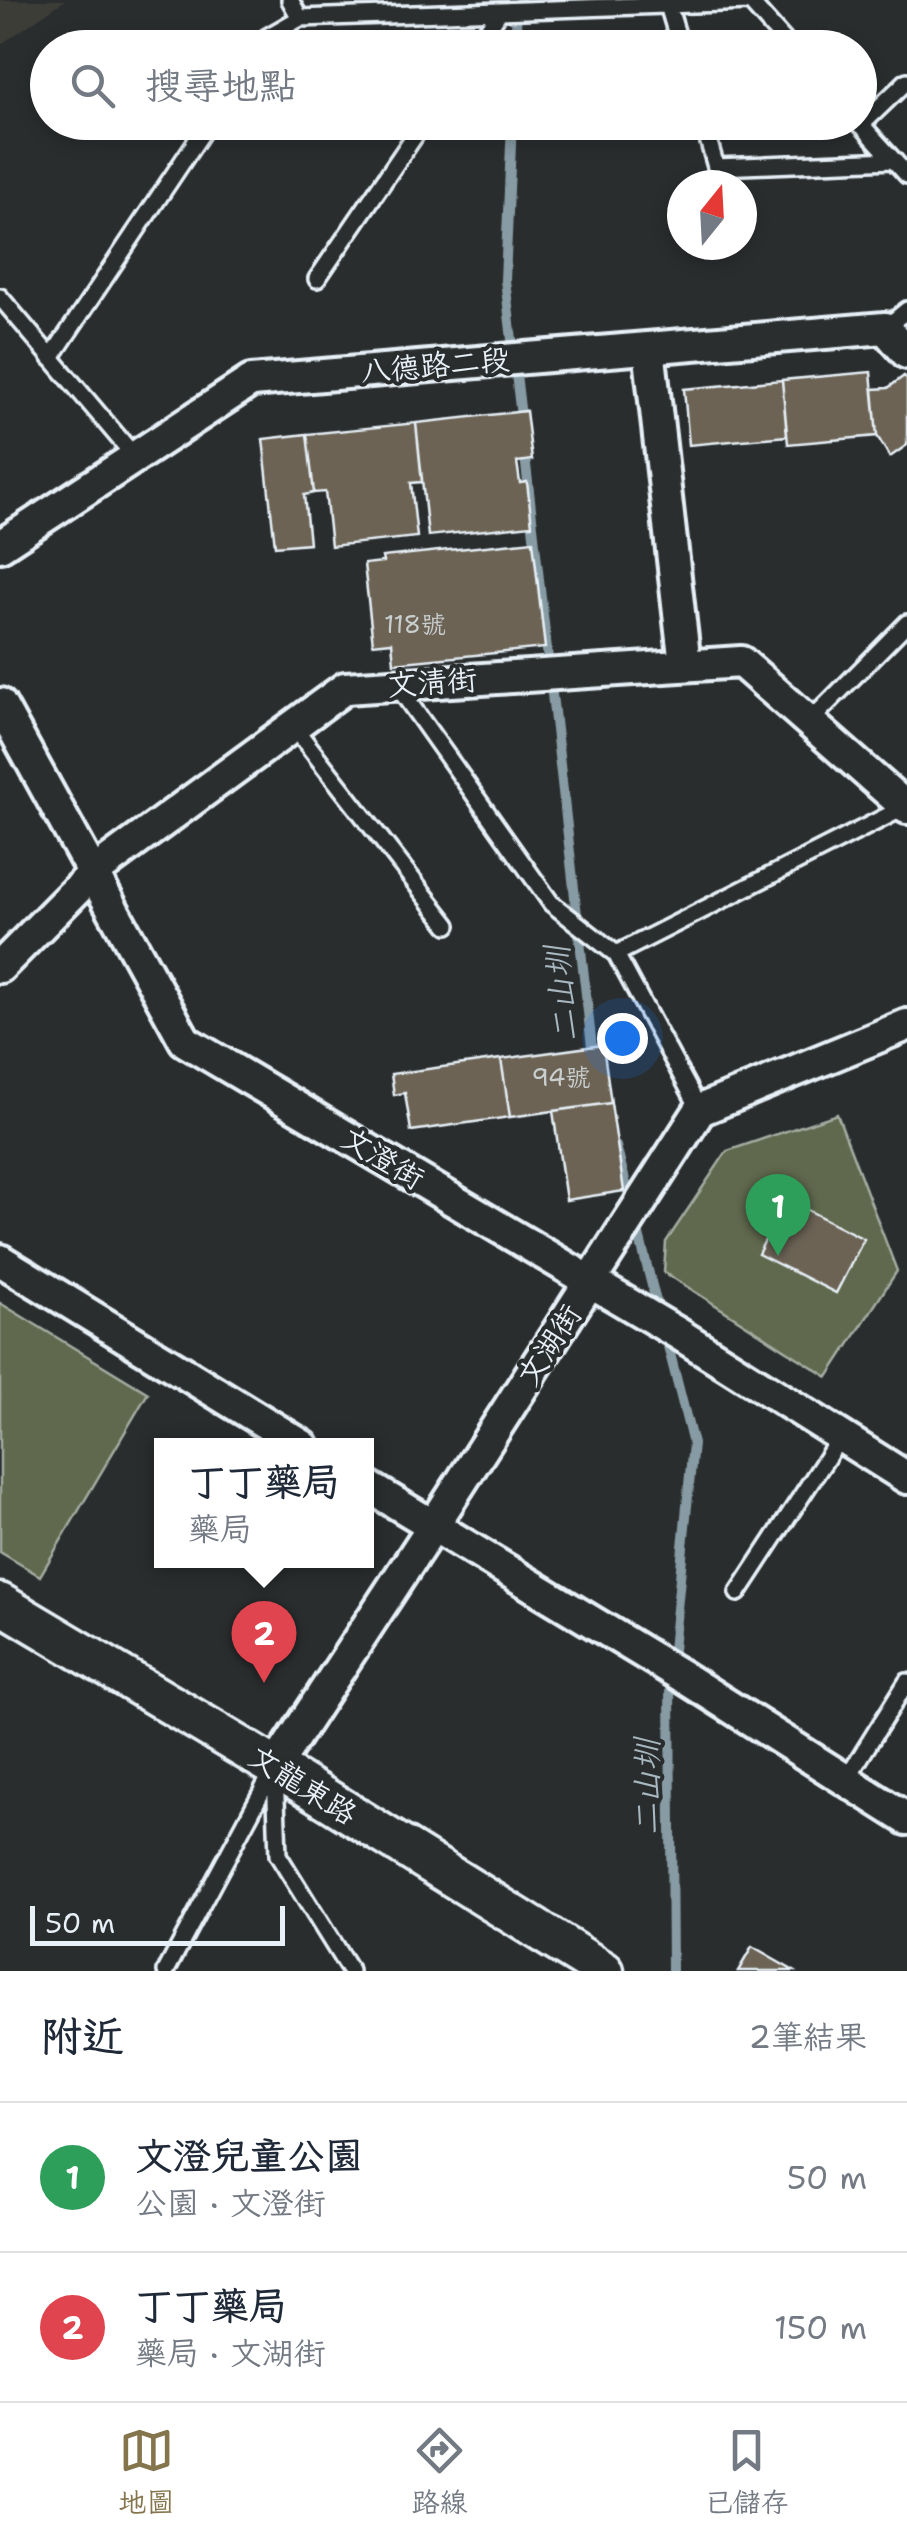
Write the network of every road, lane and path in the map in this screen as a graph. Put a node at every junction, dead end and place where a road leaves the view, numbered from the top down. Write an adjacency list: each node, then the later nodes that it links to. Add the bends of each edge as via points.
1 (290, 0): 4 (lane)
2 (670, 3): 3 (lane); 7 (lane); 8 (lane, via 750,2)
3 (500, 11): 4 (lane); 6 (lane)
4 (300, 18): 5 (lane)
5 (277, 30)
6 (488, 30)
7 (677, 30)
8 (775, 30)
9 (907, 81): 10 (lane)
10 (877, 108)
11 (197, 140): 22 (lane)
12 (412, 140): 17 (lane)
13 (708, 140): 15 (lane, via 716,167)
14 (875, 140): 15 (lane)
15 (894, 160): 16 (lane)
16 (907, 175)
17 (317, 279)
18 (0, 297): 22 (lane)
19 (896, 319): 20 (street, 八德路二段); 21 (street, 八德路二段)
20 (650, 348): 23 (street, 八德路二段, via 251,381); 26 (street)
21 (907, 353)
22 (51, 358): 23 (lane)
23 (135, 457): 24 (street, 八德路二段)
24 (0, 546)
25 (907, 622): 29 (lane)
26 (685, 666): 27 (street, 文清街); 29 (street, 文清街, via 742,662)
27 (396, 684): 30 (street, 文清街, via 345,688); 34 (lane, via 551,904)
28 (0, 704): 32 (street, 文澄街)
29 (810, 722): 31 (street, 文清街)
30 (293, 726): 32 (street, 文清街); 33 (lane)
31 (906, 807): 34 (lane)
32 (93, 873): 35 (street, 文清街); 39 (street, 文澄街, via 185,1041)
33 (448, 925)
34 (616, 954): 37 (lane)
35 (0, 967)
36 (907, 1025): 37 (street)
37 (700, 1110): 39 (street, 文湖街)
38 (0, 1260): 41 (street)
39 (590, 1281): 40 (street, 文澄街); 44 (street, 文湖街)
40 (840, 1436): 42 (street, 文澄街); 45 (lane)
41 (289, 1438)
42 (907, 1478)
43 (374, 1490): 44 (street)
44 (433, 1526): 48 (street, 文湖街); 49 (street)
45 (738, 1592)
46 (0, 1603): 48 (street, 文龍東路)
47 (907, 1682): 49 (lane)
48 (275, 1767): 51 (lane); 52 (lane, via 278,1855); 53 (street, 文龍東路, via 567,1955)
49 (846, 1780): 50 (street)
50 (907, 1819)
51 (166, 1971)
52 (350, 1971)
53 (604, 1971)

